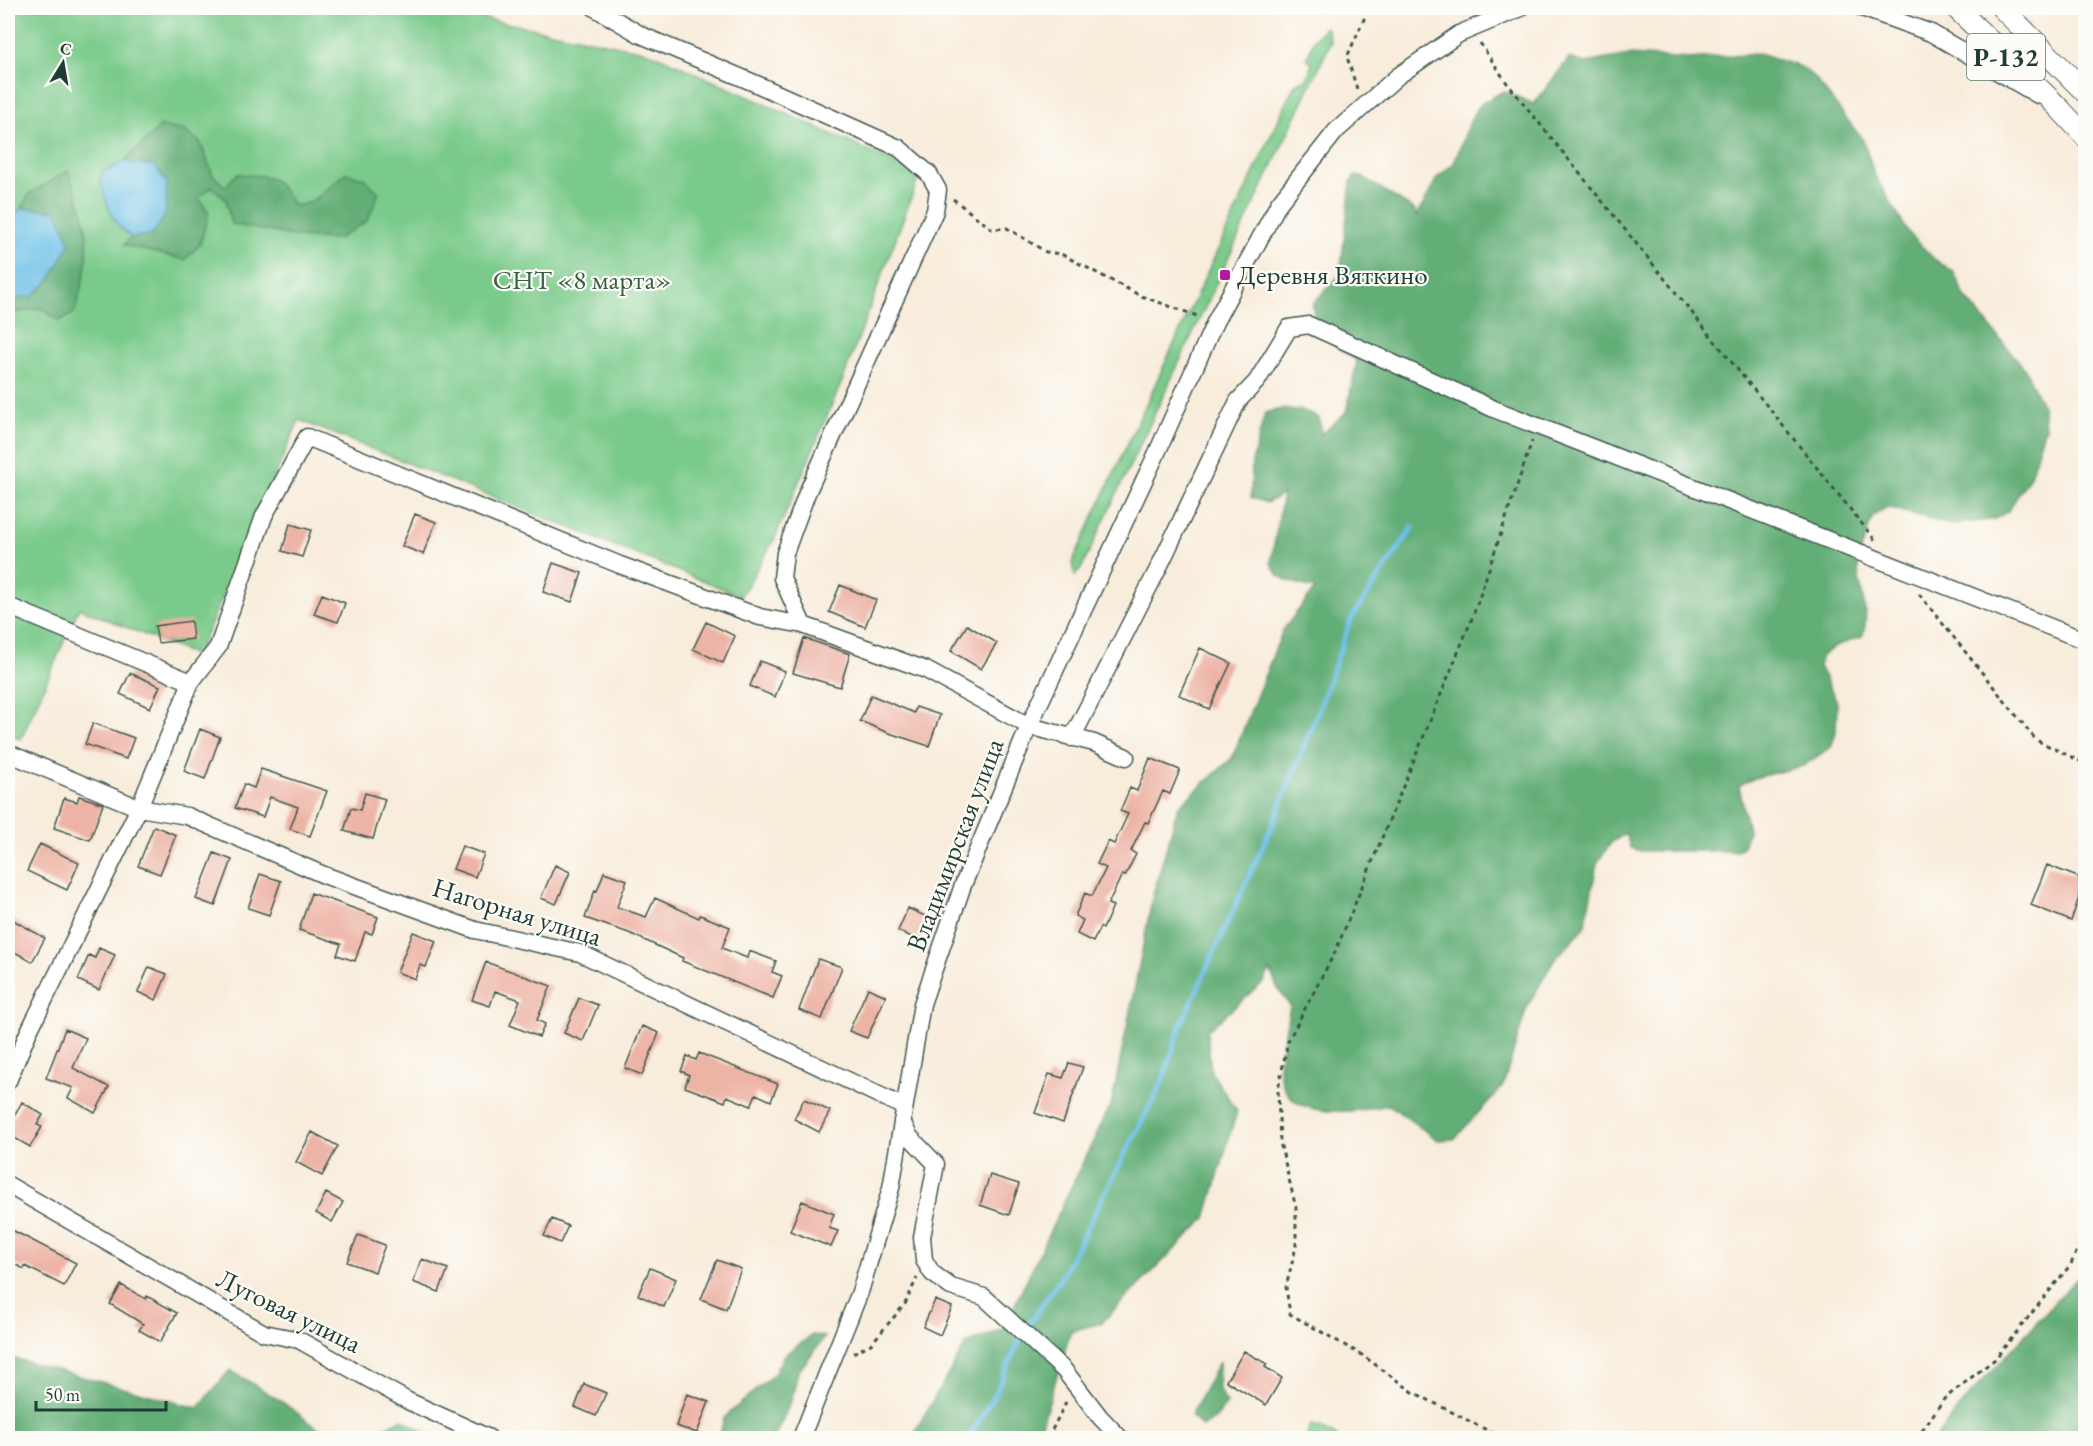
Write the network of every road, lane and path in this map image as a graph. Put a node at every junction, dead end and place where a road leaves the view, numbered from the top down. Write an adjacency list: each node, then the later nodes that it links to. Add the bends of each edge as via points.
1 (596, 8): 12 (street, via 641,35 899,148 929,174)
2 (1369, 8): 10 (path, via 1347,57)
3 (1521, 8): 7 (street, Владимирская улица)
4 (1862, 8): 9 (street, via 1931,33)
5 (1956, 8): 9 (main road, Р-132)
6 (2002, 8): 8 (main road, Р-132)
7 (1471, 29): 10 (street, Владимирская улица, via 1398,76); 15 (path, via 1507,83)
8 (2085, 93)
9 (2057, 106): 11 (main road, Р-132)
10 (1362, 107): 13 (street, Владимирская улица, via 1336,131 1279,203)
11 (2085, 137)
12 (938, 190): 13 (path, via 992,229 1006,228 1046,252 1061,254 1141,296); 18 (street, via 934,211 807,493 785,553 782,578)
13 (1215, 322): 21 (street, Владимирская улица)
14 (1537, 426): 15 (street); 22 (street, via 1309,325 1289,328 1257,381 1238,401); 38 (path, via 1473,616 1336,950 1288,1041 1278,1090 1280,1142 1296,1208 1296,1247 1286,1287 1290,1314 1362,1356 1413,1392)
15 (1896, 566): 19 (street)
16 (1918, 593): 25 (path, via 2036,740)
17 (8, 606): 20 (street)
18 (803, 625): 20 (street, via 760,617 620,565 307,437 264,516 218,647); 21 (street, via 926,670)
19 (2085, 640)
20 (191, 681): 26 (street)
21 (1029, 726): 22 (street); 28 (street, Владимирская улица, via 963,885 922,1004)
22 (1072, 738): 24 (street)
23 (8, 753): 26 (street, Нагорная улица)
24 (1126, 757)
25 (2085, 764)
26 (139, 808): 27 (street, via 28,1033); 28 (street, Нагорная улица, via 187,816 324,875 475,930 580,953)
27 (8, 1082)
28 (903, 1114): 31 (street, via 909,1136 936,1164 921,1237); 35 (street, Владимирская улица, via 891,1188 860,1292)
29 (8, 1185): 34 (street, Луговая улица, via 264,1333 299,1340 408,1401)
30 (2085, 1230): 39 (path, via 2071,1264 1995,1359 1944,1399)
31 (924, 1260): 32 (path, via 905,1304 871,1344); 33 (street, via 932,1273 951,1287 984,1297)
32 (844, 1358)
33 (1064, 1370): 36 (path, via 1066,1403); 37 (street)
34 (489, 1438)
35 (801, 1438)
36 (1048, 1438)
37 (1120, 1438)
38 (1502, 1438)
39 (1917, 1438)

